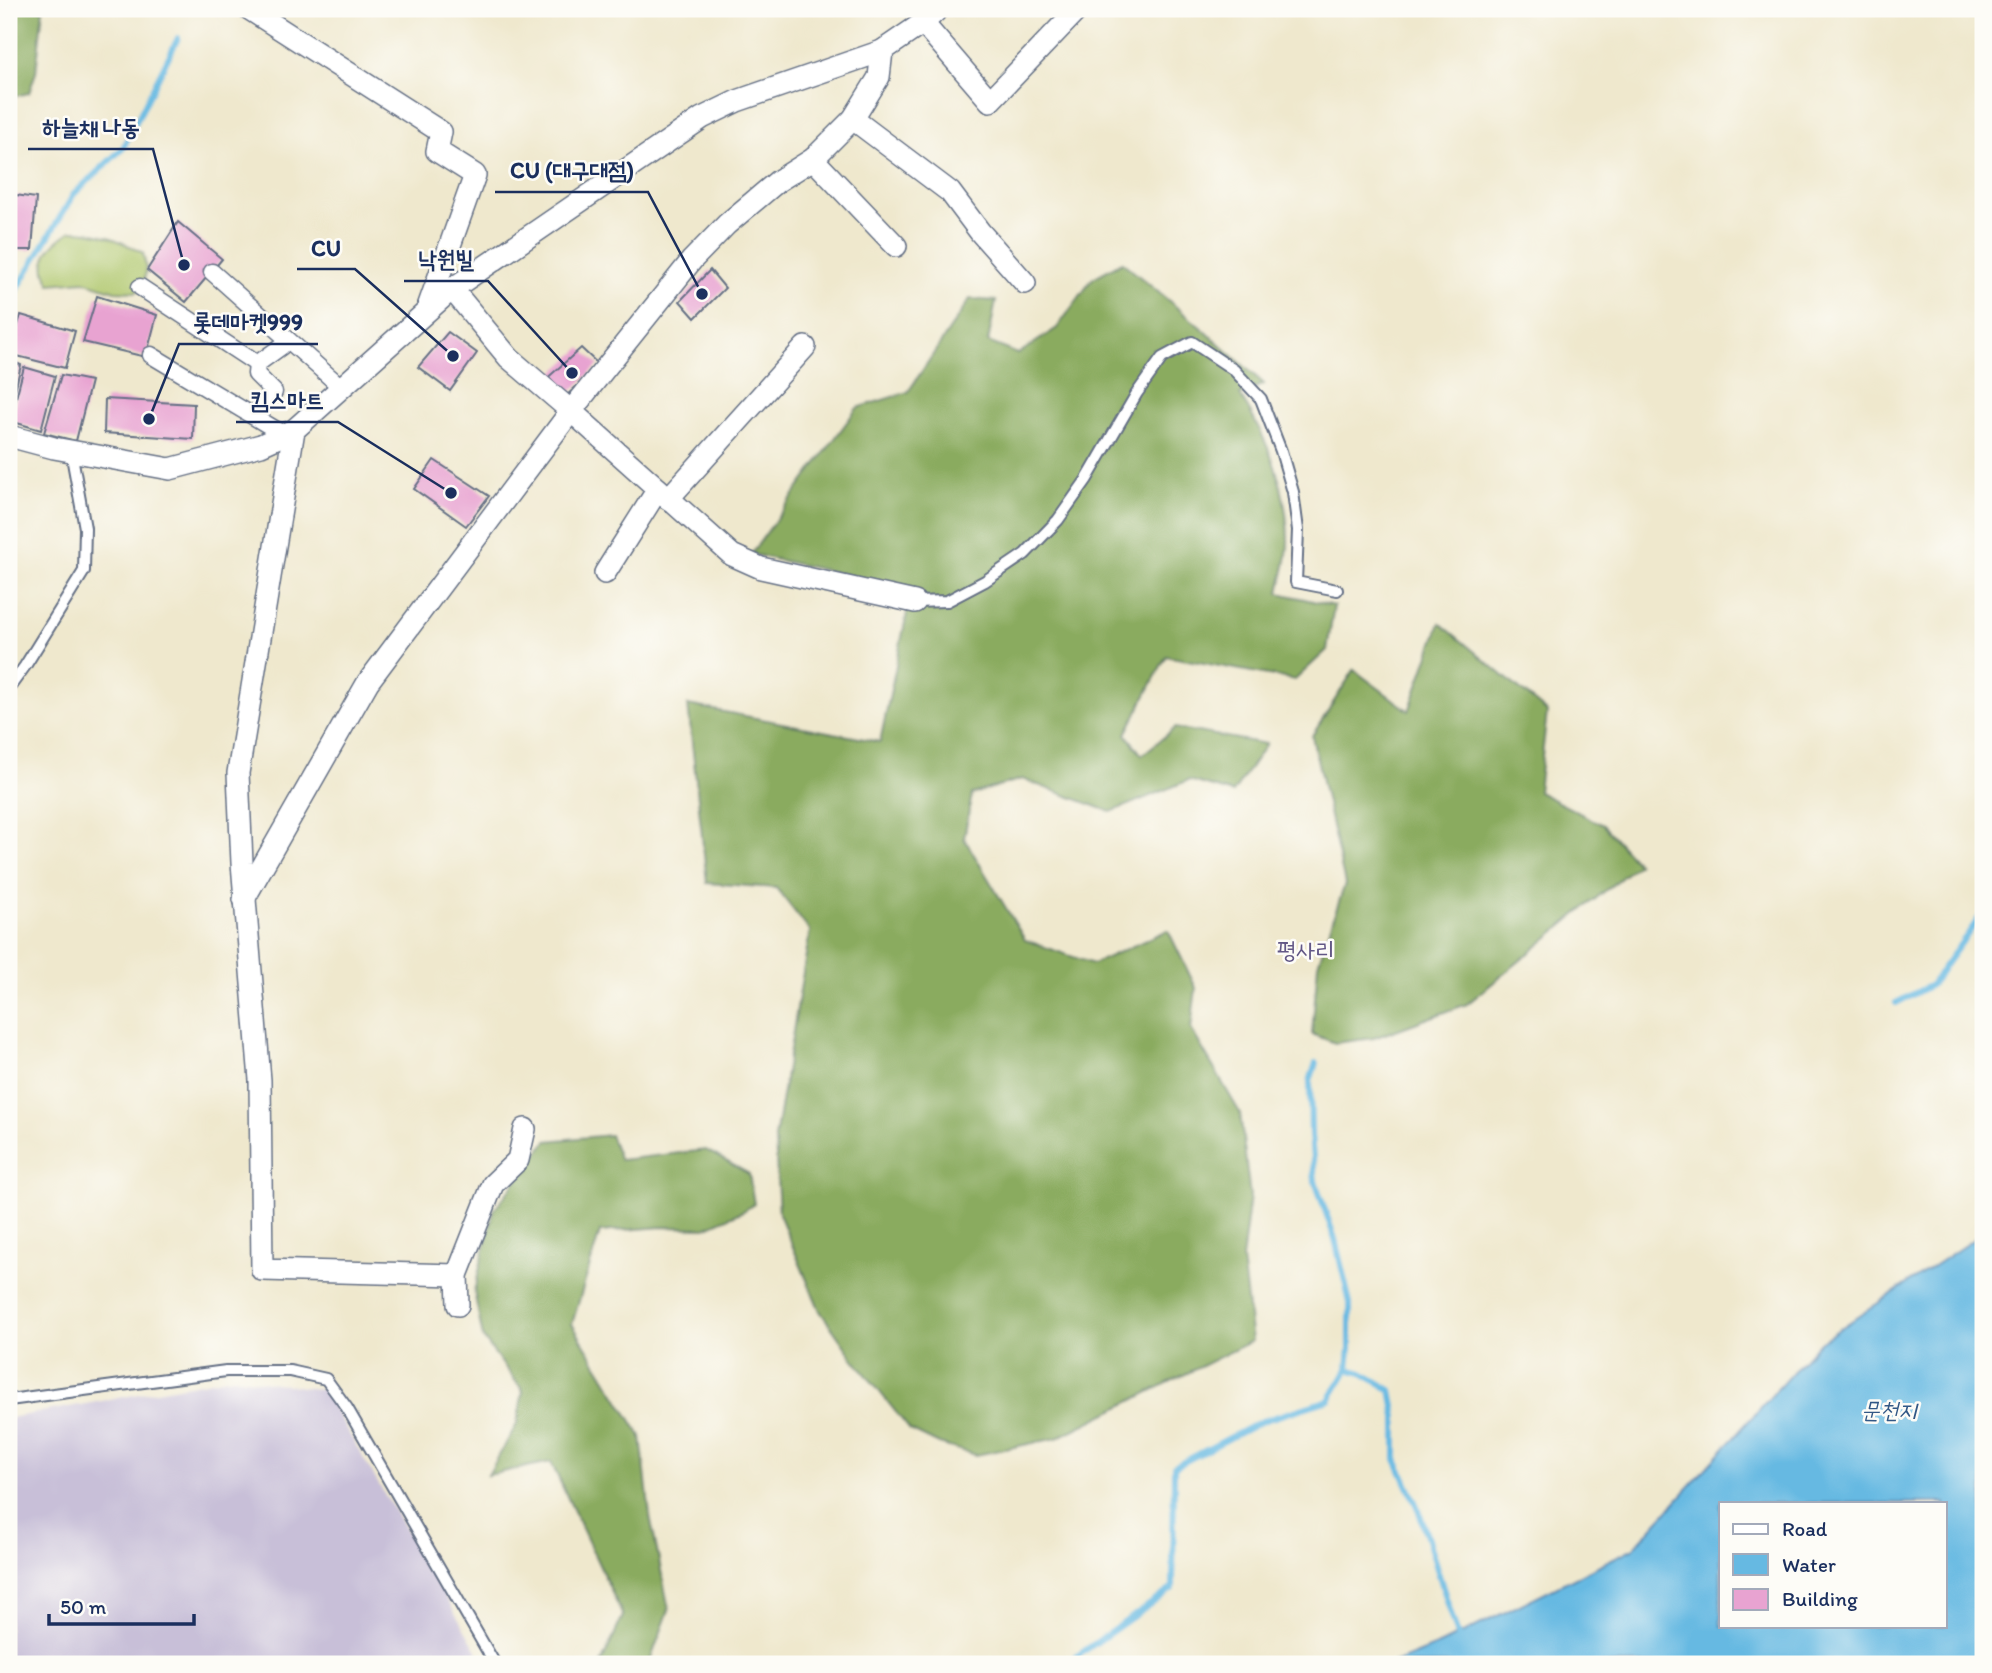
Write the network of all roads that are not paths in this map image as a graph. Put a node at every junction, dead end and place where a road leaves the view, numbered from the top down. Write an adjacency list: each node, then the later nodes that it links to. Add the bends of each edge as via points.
1 (249, 9): 11 (street, via 441,132 437,152 475,175)
2 (1078, 9): 3 (street, via 990,101)
3 (931, 16): 4 (street)
4 (882, 51): 5 (street, via 879,77); 10 (street, via 702,118)
5 (853, 119): 6 (street); 8 (street, via 950,192)
6 (813, 159): 7 (street); 17 (street, via 778,181 692,260)
7 (896, 246)
8 (1026, 283)
9 (140, 288): 15 (street)
10 (452, 289): 11 (street); 17 (street, via 509,358)
11 (425, 313): 16 (street)
12 (282, 346): 15 (street); 16 (street); 16 (street, via 211,276)
13 (805, 347): 22 (street)
14 (151, 355): 18 (street)
15 (257, 364): 18 (street, via 256,374 274,392)
16 (338, 390): 19 (street)
17 (571, 411): 22 (street); 27 (street, via 368,682)
18 (253, 416): 19 (street)
19 (288, 432): 21 (street, via 170,469); 27 (street, via 238,773)
20 (9, 436): 21 (street)
21 (71, 451): 26 (lane, via 85,528 84,571)
22 (663, 494): 23 (street); 25 (street, via 732,555 751,564)
23 (605, 573)
24 (1337, 590): 25 (lane, via 1296,582 1298,530 1293,492 1261,399 1234,370 1192,342 1162,358 1087,479 1026,554 947,601)
25 (915, 602)
26 (9, 688)
27 (244, 899): 29 (street, via 260,1080 262,1270)
28 (525, 1129): 29 (street, via 517,1160 493,1185)
29 (457, 1275): 30 (street)
30 (458, 1305)
31 (9, 1400): 32 (lane, via 226,1371 290,1371 326,1379)
32 (495, 1664)

